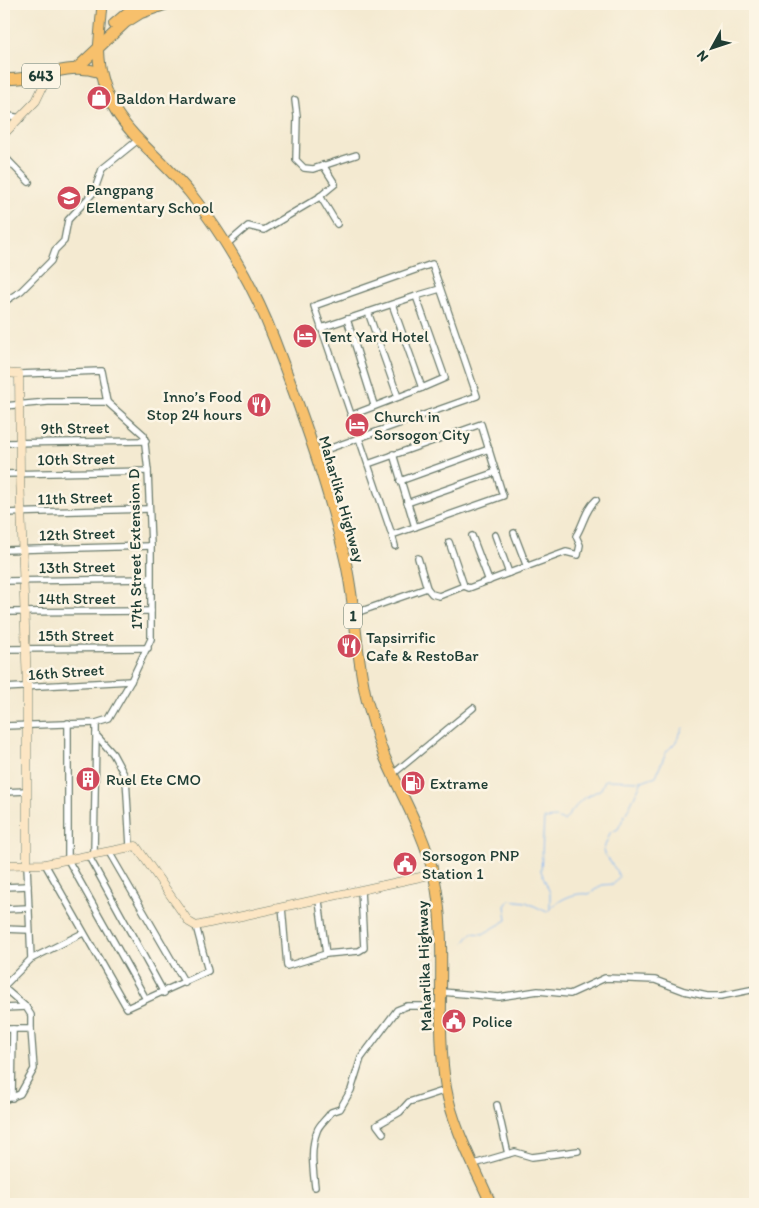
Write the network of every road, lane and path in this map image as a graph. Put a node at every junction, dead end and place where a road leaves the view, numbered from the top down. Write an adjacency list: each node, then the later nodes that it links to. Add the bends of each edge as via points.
1 (102, 4): 4 (main road, 1)
2 (146, 4): 4 (highway, via 113,24)
3 (167, 4): 4 (highway, via 132,18)
4 (98, 50): 5 (highway, 643); 6 (highway, Maharlika Highway / 1)
5 (78, 67): 6 (highway, 643); 7 (highway, 643)
6 (99, 72): 13 (highway, Maharlika Highway / 1, via 116,114)
7 (49, 74): 8 (highway, 643, via 29,79); 11 (street, via 40,95)
8 (4, 79)
9 (294, 100): 16 (street, via 296,160 304,168)
10 (4, 115): 11 (street)
11 (21, 118): 12 (street)
12 (4, 134)
13 (138, 140): 20 (highway, Maharlika Highway / 1, via 172,171); 23 (street, via 102,170 94,192 68,220 64,241 51,261 21,291)
14 (356, 154): 16 (street)
15 (4, 156): 17 (street)
16 (324, 165): 18 (street, via 335,184)
17 (29, 182)
18 (320, 196): 19 (street); 20 (street, via 264,230 248,226)
19 (337, 224)
20 (226, 245): 42 (highway, Maharlika Highway / 1, via 272,335)
21 (440, 289): 22 (street); 27 (street, via 432,264 314,306); 37 (street, via 477,396)
22 (416, 296): 24 (street); 30 (street, via 445,378)
23 (4, 302)
24 (392, 304): 25 (street); 30 (street)
25 (368, 312): 26 (street); 31 (street)
26 (346, 319): 27 (street); 33 (street)
27 (321, 328): 36 (street)
28 (4, 373): 29 (street)
29 (19, 374): 32 (street, via 101,371); 35 (street)
30 (422, 388): 31 (street)
31 (398, 397): 33 (street)
32 (107, 402): 35 (street, via 48,402); 38 (street, via 138,429)
33 (374, 405): 36 (street)
34 (4, 406): 35 (street)
35 (20, 406): 40 (street)
36 (352, 415): 37 (street)
37 (359, 438): 42 (street); 44 (street)
38 (146, 441): 40 (street, 9th Street); 45 (street, 17th Street Extension D)
39 (4, 442): 40 (street, 9th Street)
40 (19, 444): 48 (street)
41 (489, 449): 43 (street, via 481,424); 46 (street); 49 (street)
42 (314, 454): 77 (highway, Maharlika Highway / 1, via 346,560)
43 (393, 454): 44 (street); 49 (street)
44 (368, 464): 57 (street)
45 (148, 471): 48 (street, 10th Street); 52 (street, 17th Street Extension D)
46 (496, 472): 51 (street); 55 (street, via 503,496)
47 (4, 474): 48 (street, 10th Street)
48 (20, 474): 53 (street)
49 (400, 481): 51 (street)
50 (596, 500): 66 (street, via 588,507 576,536 580,545 578,555 566,552)
51 (407, 503): 55 (street)
52 (148, 509): 53 (street, 11th Street); 61 (street, 17th Street Extension D)
53 (22, 513): 54 (street, 11th Street); 64 (street)
54 (4, 514)
55 (415, 527): 57 (street)
56 (514, 533): 66 (street)
57 (392, 535): 62 (street)
58 (495, 535): 67 (street)
59 (472, 536): 71 (street)
60 (449, 542): 72 (street)
61 (151, 546): 64 (street, 12th Street); 68 (street, 17th Street Extension D)
62 (395, 546)
63 (4, 550): 64 (street, 12th Street)
64 (22, 550): 70 (street)
65 (418, 558): 73 (street)
66 (527, 567): 67 (street)
67 (509, 574): 71 (street)
68 (150, 579): 70 (street, 13th Street); 75 (street, 17th Street Extension D)
69 (4, 581): 70 (street, 13th Street)
70 (23, 581): 74 (street)
71 (489, 581): 72 (street, via 469,588)
72 (464, 586): 73 (street, via 440,596)
73 (427, 588): 77 (street)
74 (24, 611): 75 (street, 14th Street); 76 (street, 14th Street); 80 (street)
75 (151, 611): 78 (street, 17th Street Extension D)
76 (4, 612)
77 (353, 614): 90 (highway, Maharlika Highway / 1, via 367,698)
78 (148, 648): 80 (street, 15th Street); 81 (street, 17th Street Extension D)
79 (4, 649): 80 (street, 15th Street)
80 (25, 649): 83 (street)
81 (131, 681): 83 (street, 16th Street); 86 (street, 17th Street Extension D, via 109,719)
82 (4, 688): 83 (street, 16th Street)
83 (27, 688): 87 (street)
84 (473, 708): 90 (street)
85 (68, 723): 86 (street); 87 (street); 96 (street)
86 (96, 723): 89 (street)
87 (27, 725): 88 (street); 91 (street)
88 (4, 726)
89 (96, 735): 93 (street, via 113,754 126,778); 95 (street)
90 (393, 774): 100 (highway, Maharlika Highway / 1)
91 (27, 791): 92 (street); 99 (street)
92 (4, 792)
93 (130, 846): 94 (street); 108 (street, via 136,846 189,922)
94 (109, 852): 95 (street); 114 (street)
95 (91, 855): 96 (street); 117 (street)
96 (68, 860): 97 (street); 119 (street)
97 (45, 864): 99 (street); 111 (street)
98 (4, 865): 99 (street)
99 (27, 865): 101 (street)
100 (434, 874): 103 (street); 118 (highway, Maharlika Highway / 1, via 441,931)
101 (28, 886): 102 (street); 106 (street)
102 (4, 887)
103 (361, 890): 104 (street); 112 (street, via 364,948)
104 (319, 900): 105 (street); 112 (street)
105 (282, 907): 108 (street); 112 (street, via 287,966)
106 (29, 908): 107 (street); 110 (street)
107 (4, 909)
108 (196, 926): 114 (street, via 208,971)
109 (4, 930): 110 (street)
110 (29, 930): 113 (street)
111 (83, 933): 113 (street); 119 (street, via 127,1008)
112 (326, 954)
113 (32, 959): 115 (street)
114 (185, 983): 117 (street)
115 (4, 987): 121 (street)
116 (755, 989): 118 (street, via 707,996 654,980 605,978 570,994 538,991 499,996)
117 (164, 992): 119 (street)
118 (442, 992): 120 (highway, Maharlika Highway / 1)
119 (146, 999)
120 (442, 1006): 126 (highway, Maharlika Highway / 1); 134 (street, via 407,1006 397,1010 361,1058 351,1090 340,1109 331,1112 317,1130 313,1148)
121 (26, 1007): 122 (street); 125 (street)
122 (4, 1008)
123 (4, 1029): 124 (street)
124 (13, 1029): 125 (street); 127 (street)
125 (31, 1029): 127 (street, via 34,1069 20,1094)
126 (446, 1090): 130 (street, via 409,1102 400,1112 378,1125); 133 (highway, Maharlika Highway / 1)
127 (12, 1098): 128 (street)
128 (4, 1100)
129 (497, 1105): 132 (street)
130 (383, 1134)
131 (578, 1151): 132 (street, via 532,1157 515,1152)
132 (508, 1154): 133 (street)
133 (474, 1164): 135 (highway, Maharlika Highway / 1)
134 (315, 1186)
135 (491, 1204)

